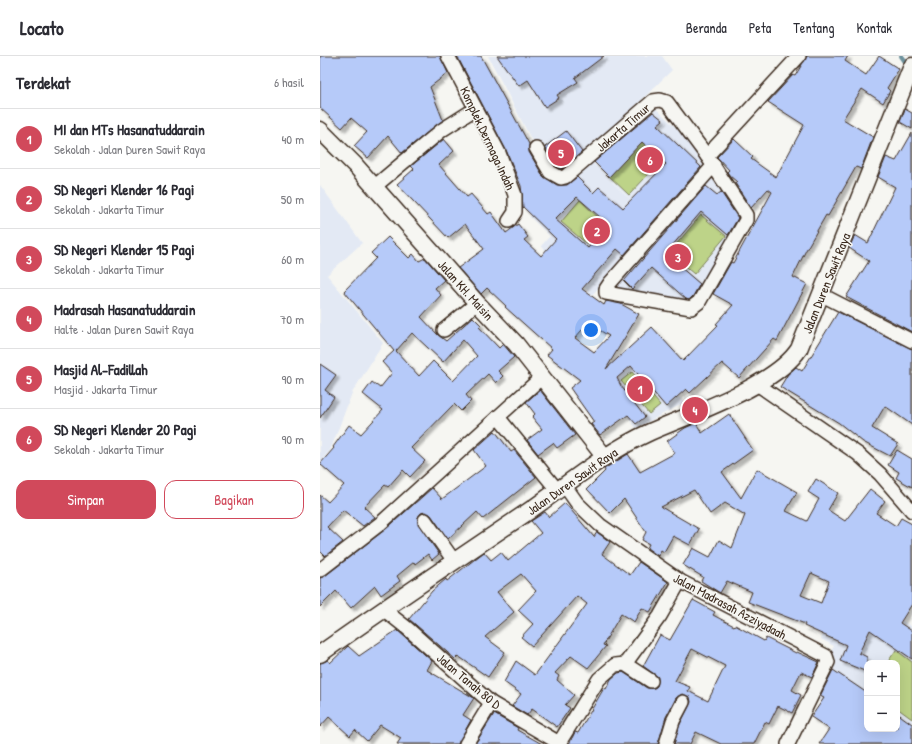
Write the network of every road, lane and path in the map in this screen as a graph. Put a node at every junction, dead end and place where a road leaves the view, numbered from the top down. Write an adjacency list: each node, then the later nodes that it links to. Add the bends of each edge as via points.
1 (448, 56): 4 (street, Komplek Dermaga Indah)
2 (800, 56): 7 (street)
3 (912, 66): 10 (street, Jalan Duren Sawit Raya)
4 (475, 109): 8 (street, via 442,130); 9 (street, Komplek Dermaga Indah, via 499,153 516,195 515,212)
5 (320, 130): 8 (street, Jalan KH. Maisin)
6 (536, 148): 7 (street, Jakarta Timur, via 550,172 561,178 565,177 653,100 660,100 667,102)
7 (710, 160): 7 (street, via 746,215 746,220 699,302 691,308 606,293 610,283)
8 (374, 187): 11 (street, Jalan KH. Maisin)
9 (509, 221)
10 (822, 295): 13 (street); 15 (street, Jalan Duren Sawit Raya, via 799,350 788,363)
11 (477, 303): 12 (street); 14 (street, Jalan KH. Maisin, via 516,344)
12 (444, 330)
13 (912, 341)
14 (542, 377): 16 (street); 17 (street, Jalan KH. Maisin)
15 (767, 377): 17 (street, Jalan Duren Sawit Raya, via 704,410 634,439); 19 (street, via 880,474)
16 (498, 417): 18 (street, Jalan Madrasah Azziyadaah); 22 (street, via 381,523)
17 (604, 456): 18 (street, Jalan Duren Sawit Raya)
18 (562, 489): 21 (street, Jalan Duren Sawit Raya); 23 (street, Jalan Madrasah Azziyadaah, via 600,525)
19 (912, 511)
20 (425, 520): 21 (street)
21 (454, 561): 24 (street, Jalan Duren Sawit Raya)
22 (320, 570)
23 (680, 581): 26 (street, via 660,616); 33 (street, Jalan Madrasah Azziyadaah, via 826,656 828,662)
24 (383, 609): 25 (street, Jalan Duren Sawit Raya); 29 (street, Jalan Tanah 80 D)
25 (320, 654)
26 (625, 664): 27 (street); 30 (street, via 615,665 599,679)
27 (651, 681)
28 (684, 702): 32 (street, via 673,721)
29 (490, 704): 30 (street, Jalan Tanah 80 D); 31 (street)
30 (560, 743)
31 (466, 744)
32 (666, 744)
33 (788, 744)

